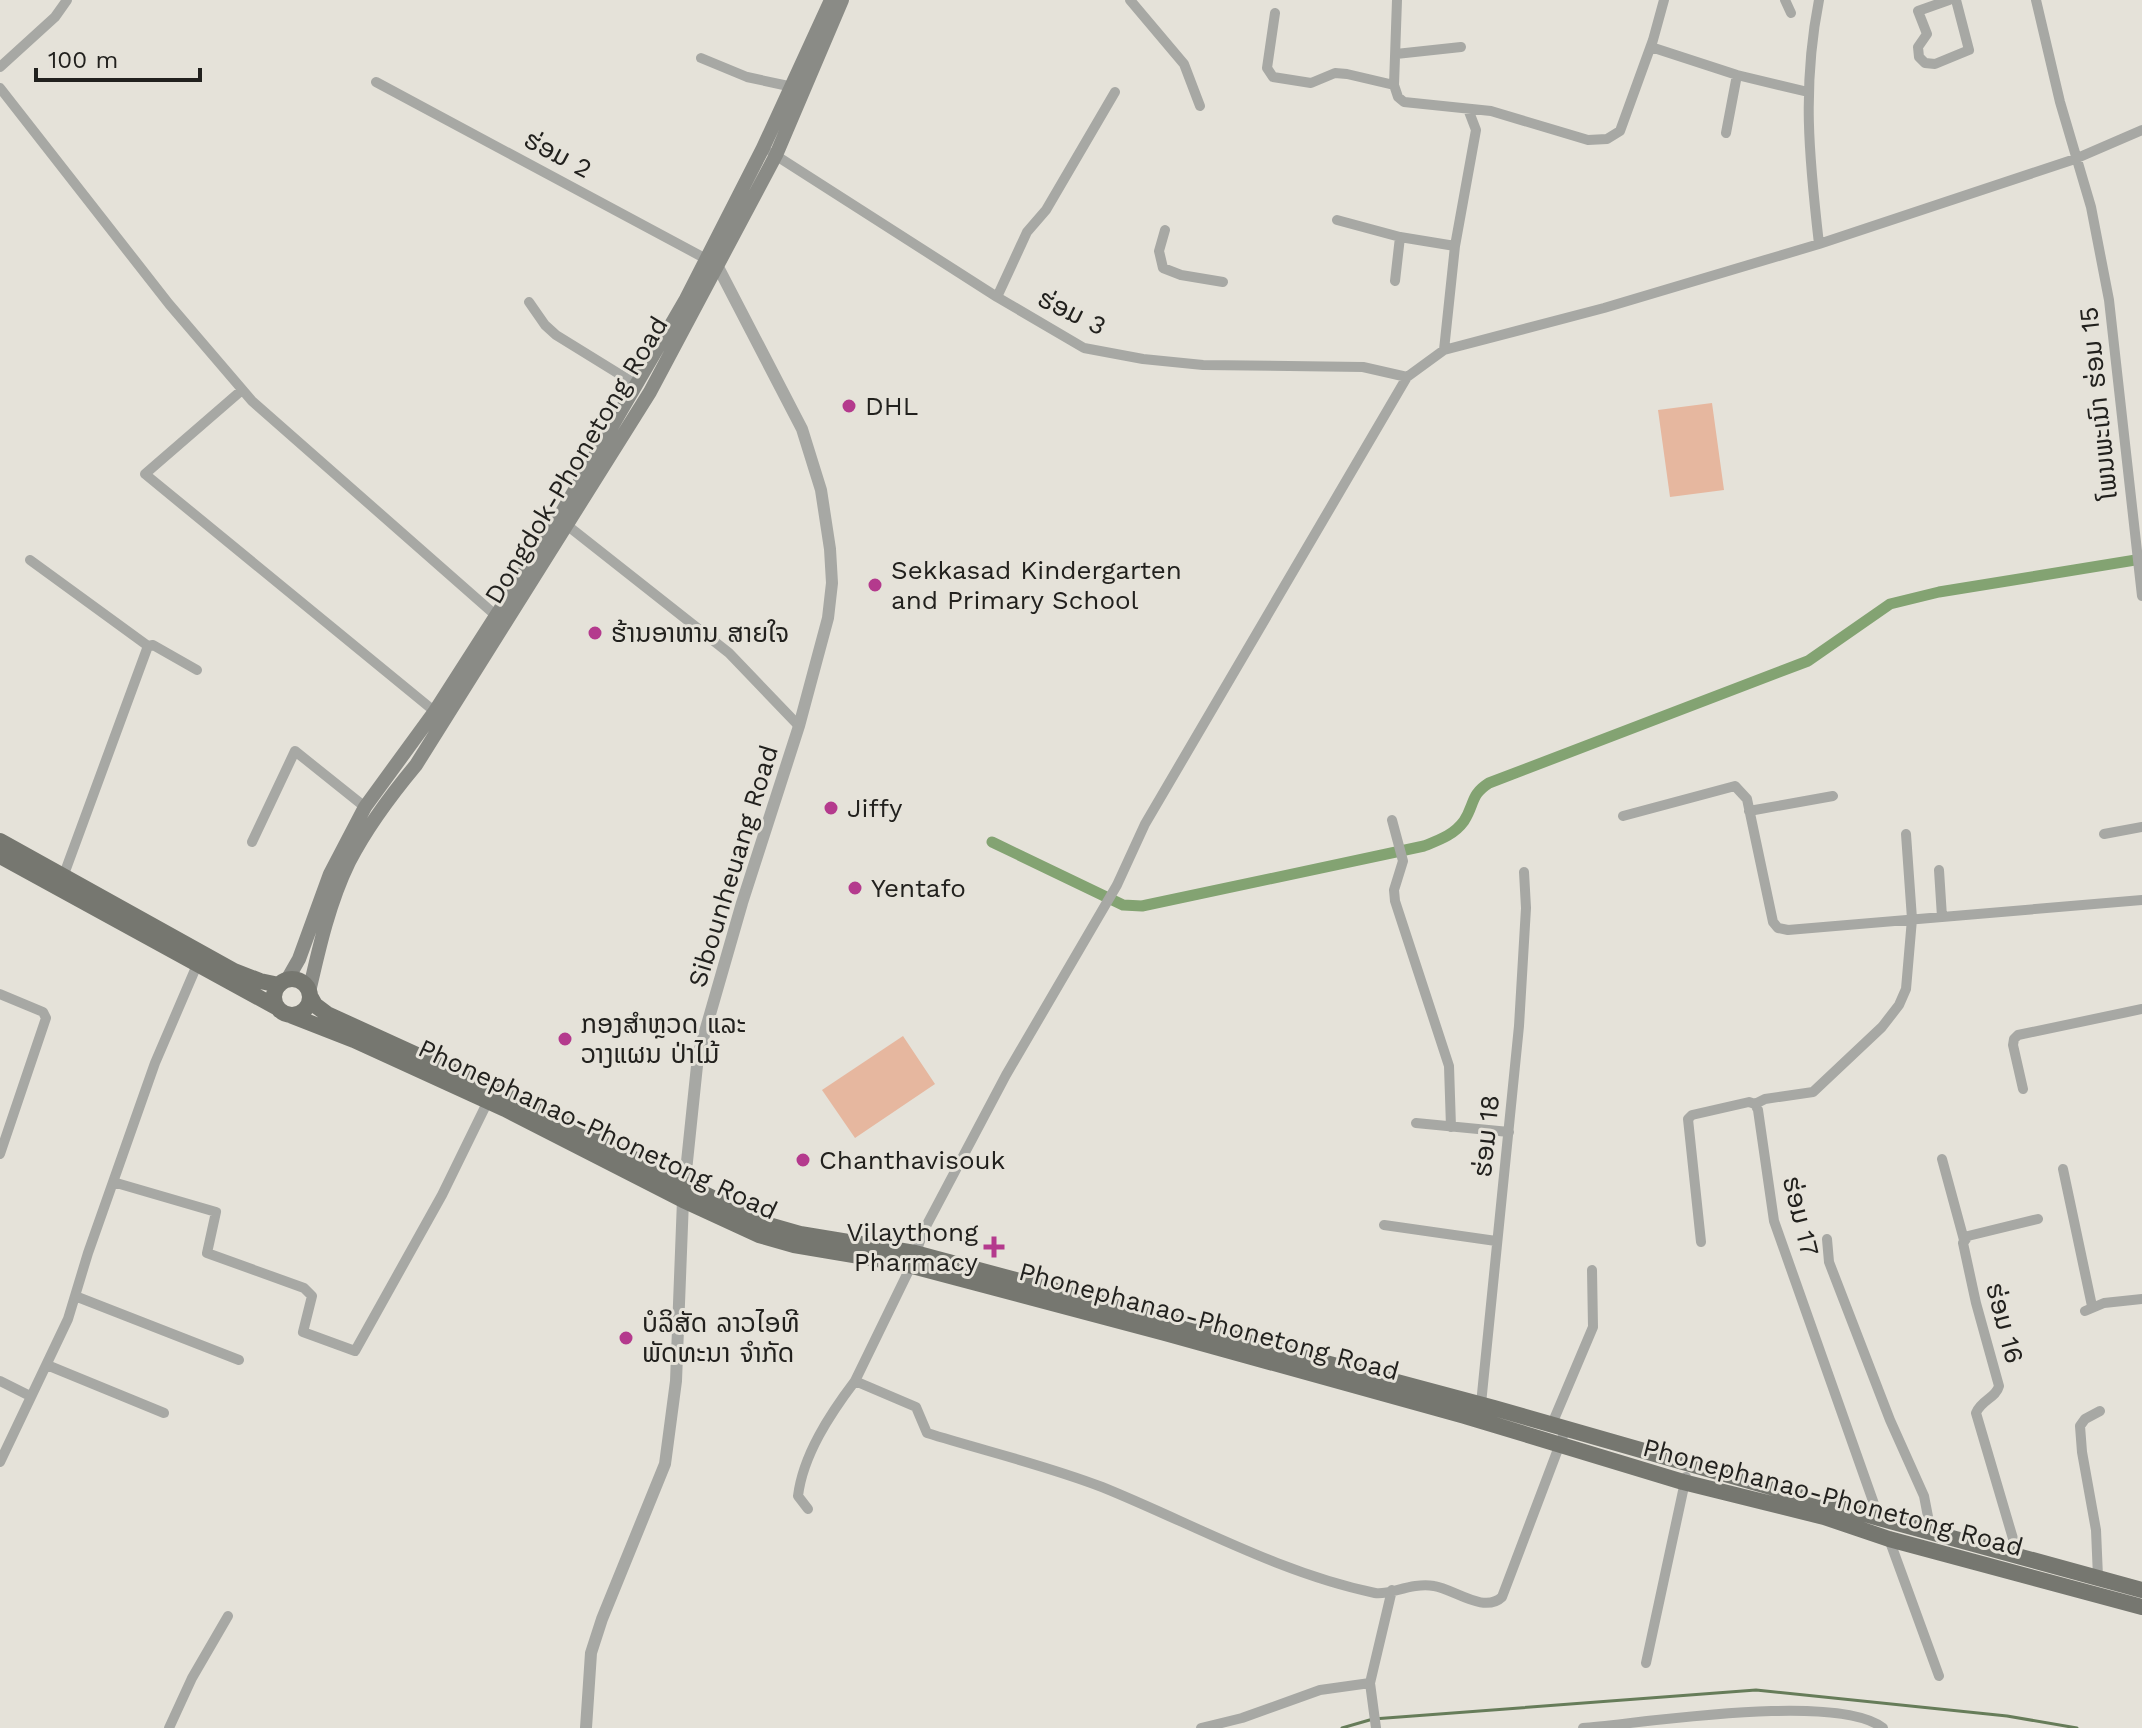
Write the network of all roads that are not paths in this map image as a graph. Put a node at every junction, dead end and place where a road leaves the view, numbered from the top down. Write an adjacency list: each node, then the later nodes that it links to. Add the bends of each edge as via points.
1 (67, 0): 18 (street)
2 (831, 0): 22 (main road, Dongdok-Phonetong Road)
3 (842, 0): 30 (main road, Dongdok-Phonetong Road)
4 (1130, 0): 26 (street, via 1184,64)
5 (1397, 0): 16 (street)
6 (1664, 0): 15 (street)
7 (1785, 0): 13 (street)
8 (1819, 0): 25 (street)
9 (1949, 0): 10 (street, via 1918,11 1927,34 1918,47 1925,63 1969,50)
10 (1956, 0)
11 (2036, 0): 31 (street, ໂພນພະເນົາ ຮ່ອມ 15)
12 (1275, 13): 21 (street, via 1267,68 1273,77 1311,83 1335,73)
13 (1791, 13)
14 (1461, 47): 16 (street)
15 (1651, 47): 19 (street); 27 (street, via 1620,131 1607,139 1588,140)
16 (1396, 54): 21 (street)
17 (701, 58): 22 (street, via 747,77)
18 (0, 67)
19 (1737, 75): 25 (street); 29 (street)
20 (376, 82): 37 (street, ຮ່ອມ 2)
21 (1394, 85): 27 (street, via 1404,102)
22 (793, 87): 30 (main road, Dongdok-Phonetong Road)
23 (0, 88): 45 (street)
24 (1115, 92): 40 (street, via 1046,210 1027,232)
25 (1808, 92): 35 (street, via 1808,152)
26 (1200, 106)
27 (1468, 109): 36 (street, via 1476,130)
28 (2142, 130): 31 (street)
29 (1726, 133)
30 (769, 152): 37 (main road, Dongdok-Phonetong Road); 40 (street, ຮ່ອມ 3)
31 (2075, 159): 35 (street); 48 (street, ໂພນພະເນົາ ຮ່ອມ 15, via 2091,207 2109,300)
32 (1337, 220): 34 (street)
33 (1165, 230): 39 (street, via 1159,251 1163,268)
34 (1400, 237): 36 (street); 38 (street)
35 (1819, 244): 42 (street)
36 (1455, 246): 42 (street)
37 (713, 263): 44 (main road, Dongdok-Phonetong Road); 46 (main road, Dongdok-Phonetong Road, via 650,392); 53 (street, Sibounheuang Road, via 802,429 821,490 832,583)
38 (1395, 281)
39 (1223, 282)
40 (997, 297): 43 (street, ຮ່ອມ 3, via 1096,352 1203,365 1363,367)
41 (529, 302): 44 (street, via 556,335)
42 (1444, 350): 43 (street)
43 (1407, 377): 96 (street, via 1145,824 1117,885 1006,1075)
44 (637, 385): 49 (main road, Dongdok-Phonetong Road)
45 (242, 390): 49 (street); 52 (street, via 145,474)
46 (568, 526): 49 (main road, Dongdok-Phonetong Road); 53 (street, via 729,653)
47 (30, 560): 50 (street)
48 (2142, 596)
49 (500, 619): 52 (main road, Dongdok-Phonetong Road)
50 (148, 646): 51 (street); 67 (street)
51 (197, 670)
52 (440, 715): 55 (main road, Dongdok-Phonetong Road); 71 (main road, Dongdok-Phonetong Road, via 416,765 384,804 350,861)
53 (799, 726): 89 (street, Sibounheuang Road, via 698,1056)
54 (1833, 796): 56 (street)
55 (365, 807): 63 (street, via 295,751); 71 (main road, Dongdok-Phonetong Road, via 330,874)
56 (1749, 811): 57 (street, via 1747,799 1735,786); 70 (street, via 1770,913 1778,928)
57 (1623, 816)
58 (1392, 820): 83 (street, via 1403,861 1395,901 1449,1066)
59 (2142, 827): 61 (street)
60 (1906, 834): 70 (street)
61 (2104, 834)
62 (0, 841): 67 (main road)
63 (252, 842)
64 (0, 856): 72 (main road, Phonephanao-Phonetong Road)
65 (1939, 870): 69 (street)
66 (1524, 872): 84 (street, ຮ່ອມ 18, via 1526,920)
67 (63, 877): 73 (main road, via 234,971 260,981)
68 (2142, 900): 69 (street)
69 (1942, 917): 70 (street)
70 (1912, 919): 81 (street, via 1906,989 1882,1027 1813,1092)
71 (319, 925): 73 (main road); 75 (main road)
72 (197, 965): 77 (main road, Phonephanao-Phonetong Road); 88 (street)
73 (283, 982): 75 (main road, via 301,982); 77 (main road, via 274,993)
74 (0, 994): 85 (street, via 46,1018)
75 (309, 994): 77 (main road, via 303,1011); 80 (main road, Phonephanao-Phonetong Road, via 327,1014)
76 (2142, 1009): 78 (street, via 2018,1035 2013,1045)
77 (283, 1011): 79 (main road, Phonephanao-Phonetong Road)
78 (2023, 1089)
79 (488, 1101): 80 (main road, Phonephanao-Phonetong Road); 88 (street, via 355,1351 303,1332 312,1296 304,1288 207,1253 216,1212)
80 (508, 1103): 89 (main road, Phonephanao-Phonetong Road)
81 (1755, 1104): 95 (street, via 1688,1119); 114 (street, ຮ່ອມ 17, via 1774,1221)
82 (1416, 1123): 83 (street)
83 (1451, 1127): 84 (street)
84 (1509, 1132): 94 (street, ຮ່ອມ 18)
85 (0, 1154)
86 (1942, 1159): 93 (street)
87 (2063, 1169): 99 (street, via 2089,1308)
88 (113, 1182): 98 (street)
89 (683, 1192): 96 (main road, Phonephanao-Phonetong Road, via 794,1245); 128 (street, Sibounheuang Road, via 676,1381 665,1464 591,1653)
90 (2038, 1219): 93 (street)
91 (1384, 1225): 94 (street)
92 (1827, 1239): 115 (street, via 1829,1262 1924,1496)
93 (1964, 1240): 117 (street, ຮ່ອມ 16, via 1999,1386 1976,1413)
94 (1496, 1241): 105 (street, ຮ່ອມ 18)
95 (1701, 1242)
96 (913, 1259): 103 (street); 105 (main road, Phonephanao-Phonetong Road); 108 (main road, Phonephanao-Phonetong Road, via 1165,1333)
97 (1592, 1270): 108 (street, via 1593,1327)
98 (75, 1296): 100 (street); 101 (street)
99 (2142, 1299)
100 (239, 1360)
101 (47, 1365): 104 (street); 107 (street)
102 (0, 1381): 104 (street)
103 (855, 1381): 112 (street, via 831,1414 800,1480 798,1496); 120 (street, via 919,1409 927,1433 1101,1487 1271,1561 1376,1593)
104 (30, 1396): 109 (street)
105 (1481, 1404): 108 (main road, Phonephanao-Phonetong Road)
106 (2100, 1411): 119 (street, via 2080,1426)
107 (164, 1413)
108 (1559, 1432): 110 (main road, Phonephanao-Phonetong Road); 111 (main road, Phonephanao-Phonetong Road); 120 (street, via 1499,1600 1483,1603 1416,1584)
109 (0, 1462)
110 (1690, 1464): 111 (street); 113 (main road, Phonephanao-Phonetong Road)
111 (1683, 1482): 113 (main road, Phonephanao-Phonetong Road); 124 (street)
112 (808, 1509)
113 (1826, 1510): 114 (main road, Phonephanao-Phonetong Road); 116 (main road, Phonephanao-Phonetong Road)
114 (1879, 1518): 115 (main road, Phonephanao-Phonetong Road)
115 (1931, 1532): 117 (main road, Phonephanao-Phonetong Road)
116 (1889, 1539): 118 (main road, Phonephanao-Phonetong Road); 125 (street)
117 (2017, 1554): 118 (street, ຮ່ອມ 16); 119 (main road, Phonephanao-Phonetong Road)
118 (2027, 1575): 122 (main road, Phonephanao-Phonetong Road)
119 (2098, 1577): 121 (main road, Phonephanao-Phonetong Road)
120 (1392, 1590): 126 (street)
121 (2142, 1590)
122 (2142, 1607)
123 (228, 1616): 127 (street)
124 (1646, 1663)
125 (1939, 1676)
126 (1371, 1686): 129 (street, via 1320,1690); 130 (street)
127 (169, 1728)
128 (586, 1728)
129 (1201, 1728)
130 (1376, 1728)
131 (1583, 1728): 132 (street, via 1761,1710 1861,1717)
132 (1883, 1728)

